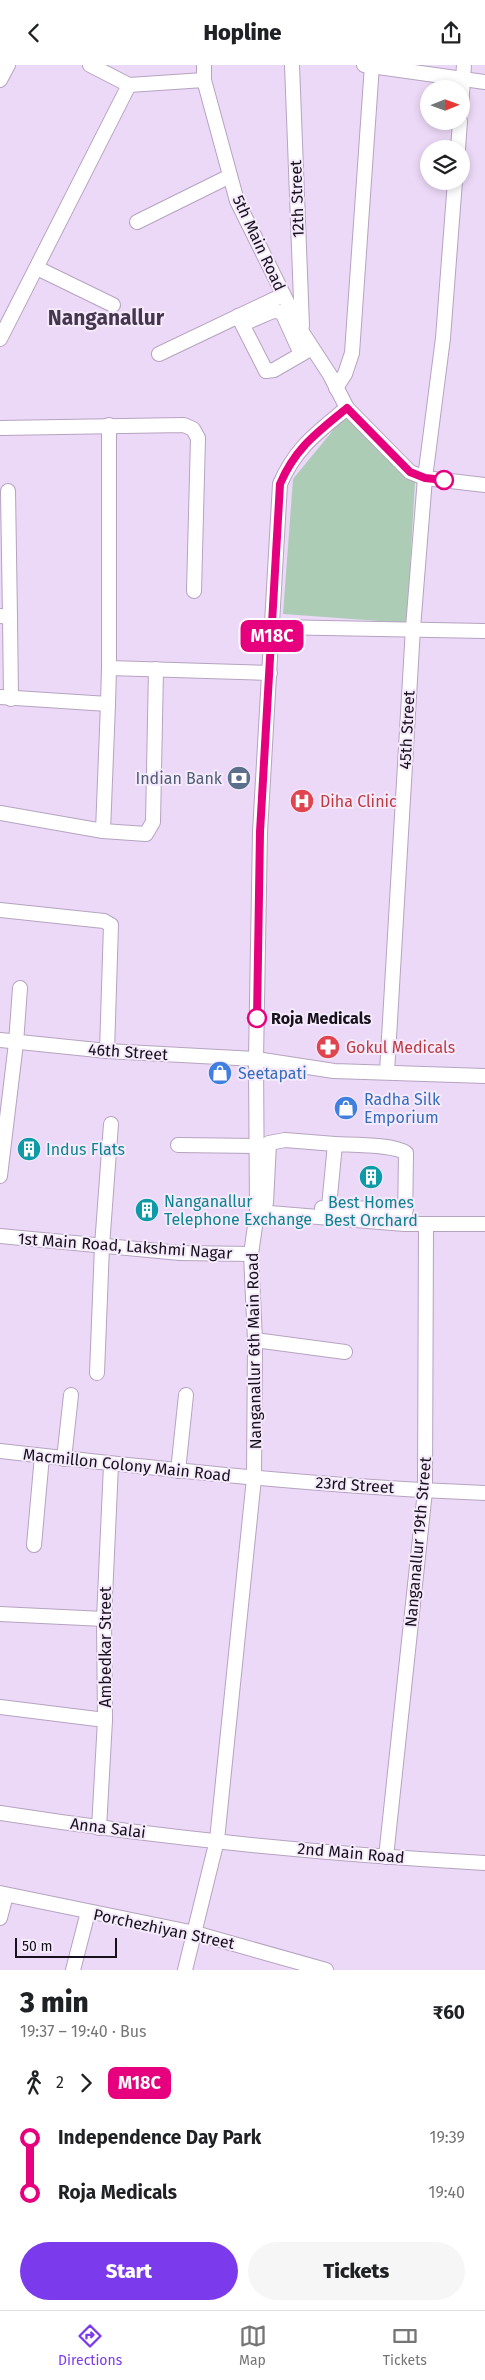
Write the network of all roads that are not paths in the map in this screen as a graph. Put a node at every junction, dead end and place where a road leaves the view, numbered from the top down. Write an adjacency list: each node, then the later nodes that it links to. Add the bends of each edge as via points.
1 (8, 65): 8 (street)
2 (90, 65): 10 (street)
3 (204, 65): 7 (street, 5th Main Road)
4 (292, 65): 18 (street, 12th Street)
5 (369, 65): 6 (street); 22 (street, via 352,353)
6 (464, 72): 9 (street)
7 (204, 79): 10 (street); 11 (street, 5th Main Road)
8 (0, 80)
9 (485, 82)
10 (129, 85): 14 (street)
11 (230, 176): 13 (street); 15 (street, 5th Main Road, via 237,201)
12 (454, 190): 26 (street, 45th Street, via 443,338)
13 (137, 222)
14 (37, 268): 16 (street); 19 (street)
15 (283, 295): 17 (street); 18 (street, 5th Main Road)
16 (113, 305)
17 (240, 320): 20 (street, via 273,311 282,312); 20 (street, via 266,371); 21 (street)
18 (302, 332): 20 (street, 5th Main Road)
19 (1, 335)
20 (307, 351): 22 (street, 5th Main Road)
21 (159, 354)
22 (336, 388): 23 (street, 5th Main Road)
23 (347, 408): 26 (street, 5th Main Road, via 410,472); 31 (street, Nanganallur 6th Main Road, via 300,448 287,466 280,484)
24 (109, 425): 25 (street); 29 (street, via 184,425 196,432); 34 (street)
25 (0, 428)
26 (425, 478): 27 (street); 32 (street, 45th Street)
27 (485, 485)
28 (8, 491): 30 (street)
29 (194, 591)
30 (5, 617): 37 (street)
31 (273, 627): 32 (street); 36 (street, Nanganallur 6th Main Road)
32 (413, 628): 33 (street); 47 (street, 45th Street)
33 (485, 631)
34 (109, 668): 35 (street); 38 (street)
35 (156, 669): 36 (street); 40 (street, via 154,822 146,834)
36 (270, 673): 46 (street, Nanganallur 6th Main Road, via 260,832)
37 (5, 698): 38 (street)
38 (108, 704): 40 (street)
39 (0, 813): 40 (street)
40 (103, 831)
41 (0, 910): 45 (street, via 104,921 111,925)
42 (20, 989): 44 (street)
43 (0, 1041): 44 (street, 46th Street)
44 (16, 1043): 45 (street, 46th Street); 53 (street)
45 (107, 1051): 46 (street, 46th Street)
46 (256, 1059): 47 (street, 46th Street, via 334,1071); 52 (street, Nanganallur 6th Main Road)
47 (387, 1072): 48 (street, 46th Street)
48 (485, 1077)
49 (111, 1124): 61 (street)
50 (335, 1144): 54 (street, via 285,1140 269,1143); 55 (street, via 406,1153); 56 (street)
51 (178, 1145): 52 (street)
52 (257, 1146): 54 (street, Nanganallur 6th Main Road)
53 (0, 1176)
54 (260, 1207): 56 (street); 62 (street, Nanganallur 6th Main Road)
55 (406, 1209): 56 (street); 57 (street)
56 (329, 1213): 57 (street)
57 (405, 1224): 59 (street)
58 (485, 1224): 59 (street)
59 (426, 1225): 74 (street, Nanganallur 19th Street)
60 (0, 1236): 61 (street, 1st Main Road, Lakshmi Nagar)
61 (102, 1246): 62 (street, 1st Main Road, Lakshmi Nagar, via 180,1253); 65 (street)
62 (251, 1254): 63 (street, Nanganallur 6th Main Road)
63 (255, 1340): 64 (street); 73 (street, Nanganallur 6th Main Road)
64 (345, 1352)
65 (97, 1373)
66 (71, 1395): 70 (street)
67 (186, 1395): 72 (street)
68 (0, 1451): 69 (street, Macmillon Colony Main Road)
69 (42, 1456): 70 (street, Macmillon Colony Main Road); 76 (street)
70 (64, 1459): 71 (street, Macmillon Colony Main Road)
71 (111, 1465): 72 (street, Macmillon Colony Main Road); 78 (street, Ambedkar Street)
72 (178, 1471): 73 (street, Macmillon Colony Main Road)
73 (254, 1478): 74 (street, 23rd Street); 83 (street, Nanganallur 6th Main Road)
74 (425, 1491): 75 (street, 23rd Street); 84 (street, Nanganallur 19th Street)
75 (485, 1493)
76 (34, 1545)
77 (0, 1614): 78 (street)
78 (104, 1619): 80 (street, Ambedkar Street)
79 (0, 1707): 80 (street)
80 (105, 1720): 82 (street, Ambedkar Street)
81 (0, 1813): 82 (street, Anna Salai)
82 (99, 1829): 83 (street, Anna Salai)
83 (217, 1840): 84 (street, 2nd Main Road); 89 (street, Nanganallur 6th Main Road)
84 (386, 1857): 85 (street, 2nd Main Road)
85 (485, 1863)
86 (3, 1894): 87 (street, Porchezhiyan Street); 88 (street)
87 (88, 1912): 89 (street, Porchezhiyan Street); 91 (street)
88 (0, 1918)
89 (195, 1933): 90 (street, Porchezhiyan Street); 92 (street, Nanganallur 6th Main Road)
90 (294, 1966): 93 (street, Porchezhiyan Street)
91 (73, 1970)
92 (185, 1970)
93 (326, 1970)

